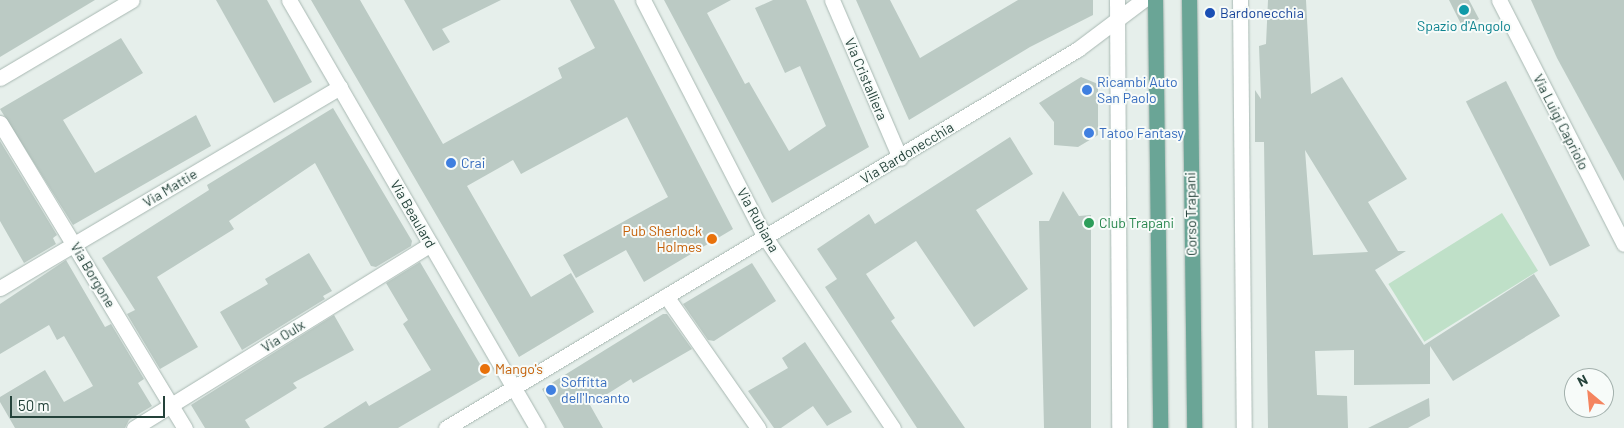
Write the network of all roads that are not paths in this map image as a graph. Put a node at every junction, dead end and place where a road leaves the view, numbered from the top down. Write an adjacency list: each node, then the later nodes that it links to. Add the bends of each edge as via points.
1 (132, 0): 12 (street)
2 (289, 0): 13 (street, Via Beaulard)
3 (643, 0): 16 (street, Via Rubiana)
4 (832, 0): 15 (street, Via Cristalliera)
5 (1117, 0): 11 (street)
6 (1143, 0): 11 (street, Via Bardonecchia)
7 (1155, 0): 31 (main road)
8 (1189, 0): 32 (main road, Corso Trapani)
9 (1240, 0): 33 (street)
10 (1499, 0): 19 (street, Via Luigi Capriolo)
11 (1118, 20): 15 (street, Via Bardonecchia); 30 (street)
12 (0, 78)
13 (340, 87): 17 (street, Via Mattie); 18 (street, Via Beaulard)
14 (0, 123): 17 (street, Via Borgone)
15 (900, 158): 16 (street, Via Bardonecchia)
16 (765, 237): 21 (street, Via Bardonecchia); 29 (street, Via Rubiana)
17 (74, 244): 20 (street, Via Mattie); 23 (street, Via Borgone)
18 (431, 244): 22 (street, Via Beaulard); 23 (street, Via Oulx)
19 (1624, 244)
20 (0, 288)
21 (666, 296): 22 (street, Via Bardonecchia); 28 (street)
22 (514, 387): 26 (street, Via Bardonecchia); 27 (street, Via Beaulard)
23 (172, 406): 24 (street, Via Oulx); 25 (street, Via Borgone)
24 (134, 428)
25 (185, 428)
26 (446, 428)
27 (537, 428)
28 (758, 428)
29 (893, 428)
30 (1118, 428)
31 (1160, 428)
32 (1194, 428)
33 (1244, 428)

